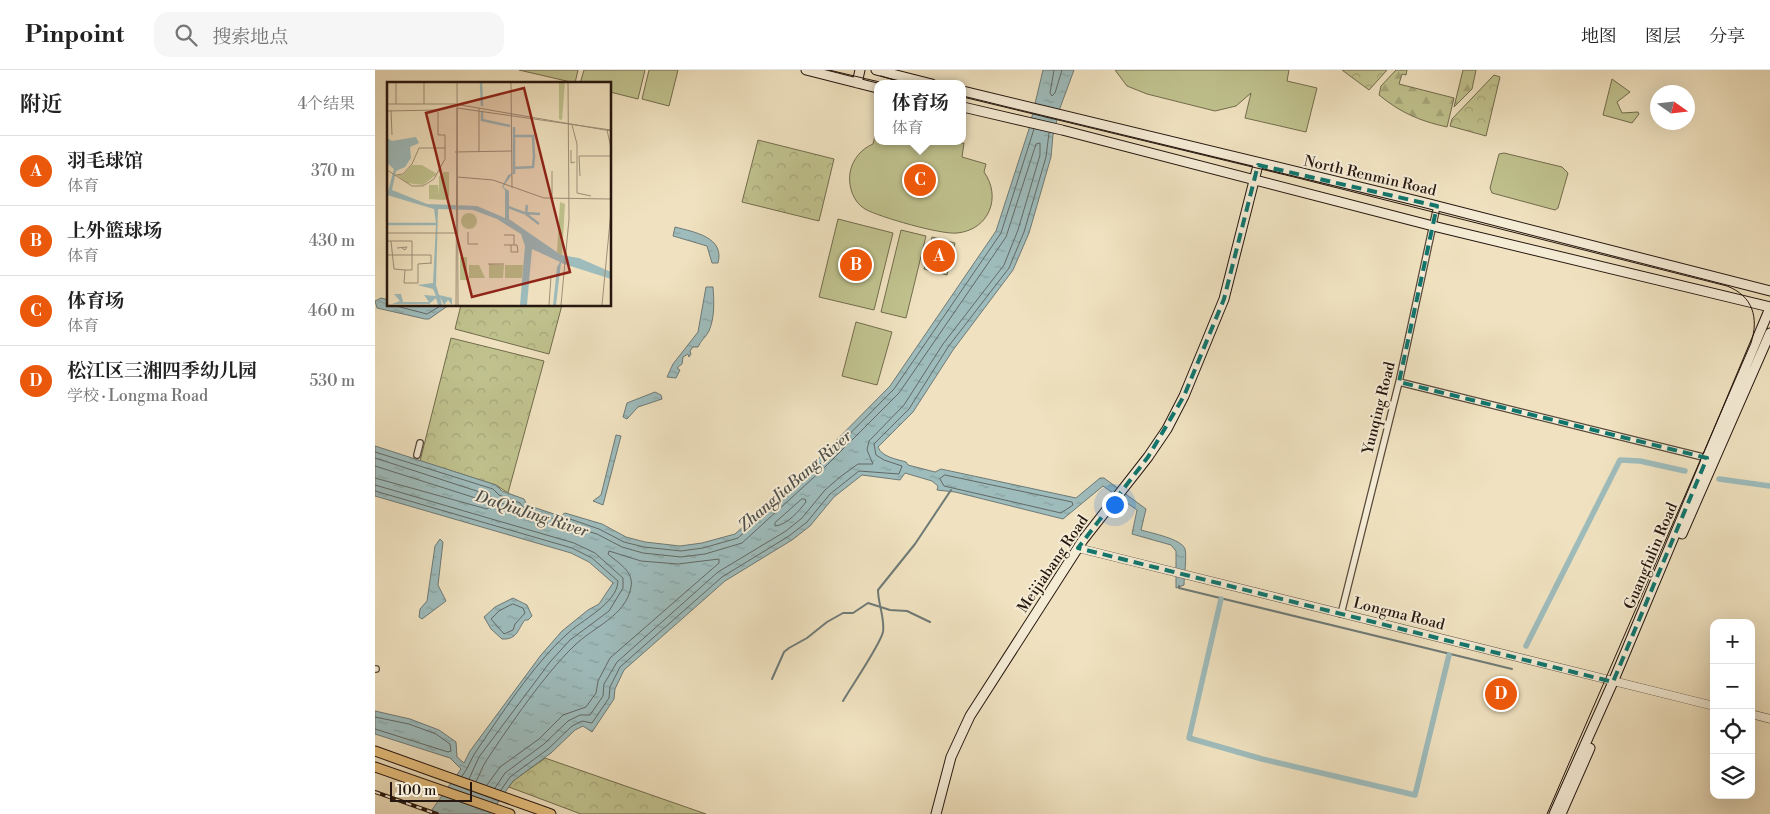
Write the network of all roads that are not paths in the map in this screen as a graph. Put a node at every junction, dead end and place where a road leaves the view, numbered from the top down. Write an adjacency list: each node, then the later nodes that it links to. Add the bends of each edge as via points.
1 (806, 70): 5 (main road)
2 (861, 70): 5 (main road)
3 (877, 70): 4 (main road)
4 (916, 80)
5 (857, 83): 6 (main road)
6 (874, 87)
7 (966, 92): 9 (main road, North Renmin Road)
8 (966, 108): 10 (main road)
9 (1258, 165): 10 (main road, Meijiabang Road); 11 (main road, North Renmin Road)
10 (1255, 181): 12 (main road); 20 (main road, Meijiabang Road, via 1224,300 1184,396 1167,429)
11 (1437, 206): 12 (street, Yunqing Road); 13 (main road, North Renmin Road)
12 (1433, 226): 14 (main road); 16 (street, Yunqing Road)
13 (1770, 291)
14 (1770, 307): 19 (main road, Guangfulin Road)
15 (1770, 334): 22 (main road, Guangfulin Road)
16 (1399, 382): 19 (street); 21 (street, Yunqing Road)
17 (420, 444): 18 (street)
18 (417, 455)
19 (1707, 458): 22 (main road, Guangfulin Road)
20 (1078, 548): 21 (street, Longma Road); 30 (main road, Meijiabang Road, via 970,716 951,757)
21 (1341, 614): 22 (street, Longma Road)
22 (1615, 682): 23 (street, Longma Road); 31 (main road, Guangfulin Road); 32 (main road, Guangfulin Road)
23 (1710, 705)
24 (1755, 715): 25 (street)
25 (1770, 719)
26 (375, 751): 29 (main road)
27 (375, 766): 28 (main road)
28 (507, 813)
29 (551, 814)
30 (936, 814)
31 (1554, 814)
32 (1561, 814)

